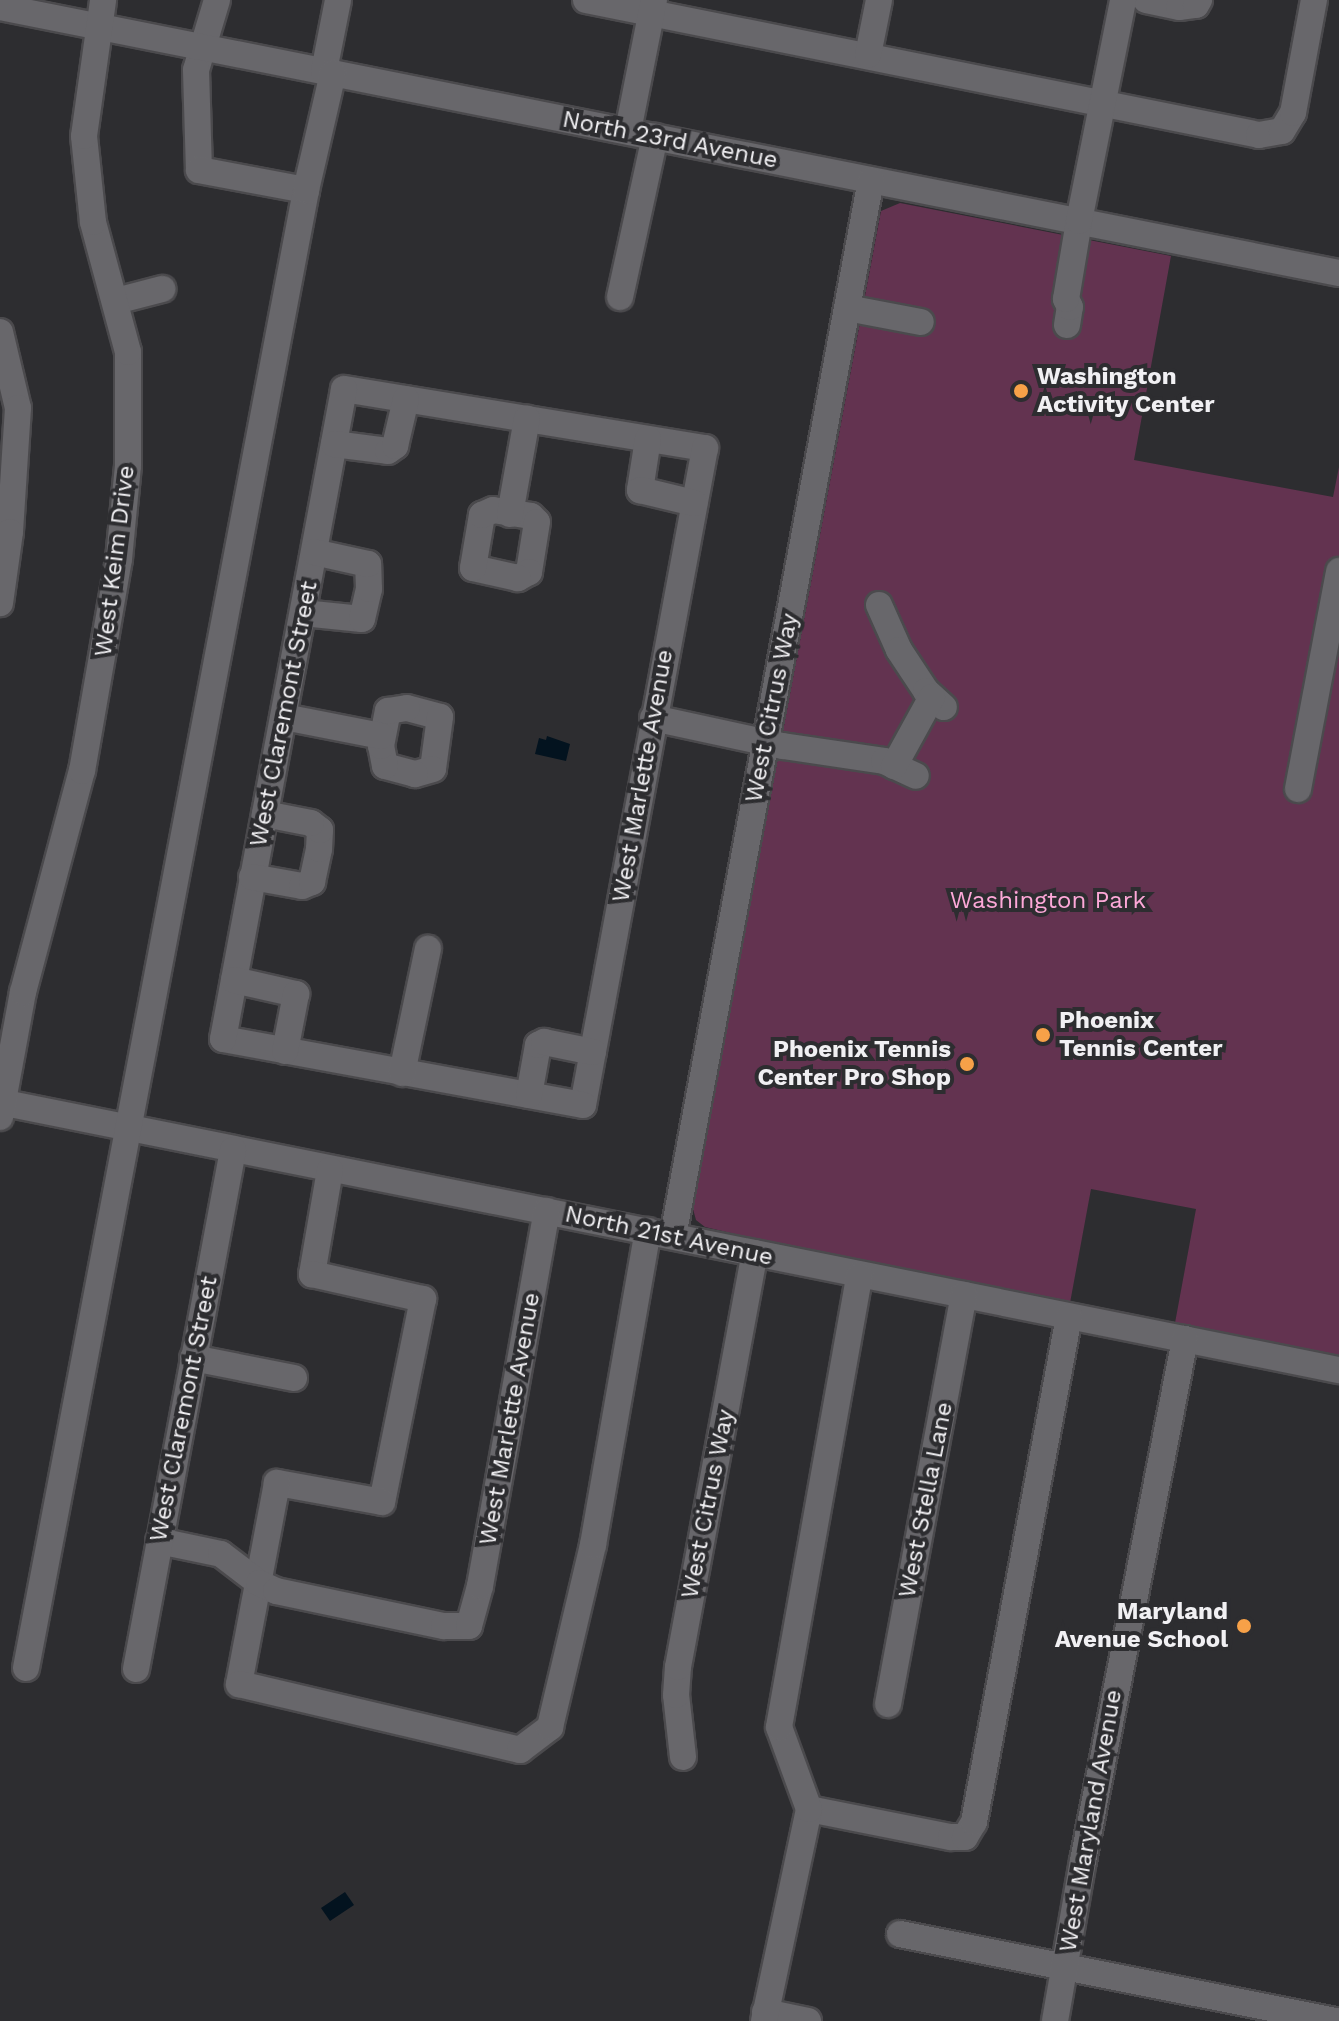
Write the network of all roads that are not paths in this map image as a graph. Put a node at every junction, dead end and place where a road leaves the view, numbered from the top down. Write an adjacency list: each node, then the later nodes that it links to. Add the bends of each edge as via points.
1 (103, 0): 12 (street, West Keim Drive)
2 (217, 0): 13 (street)
3 (338, 0): 15 (street)
4 (586, 0): 10 (street)
5 (879, 0): 14 (street)
6 (1123, 0): 16 (street)
7 (1146, 0): 8 (street, via 1179,7)
8 (1199, 0)
9 (1314, 0): 16 (street, via 1293,113 1282,131 1259,135)
10 (652, 6): 14 (street); 17 (street)
11 (0, 7): 12 (street, North 23rd Avenue)
12 (99, 26): 13 (street, North 23rd Avenue); 25 (street, West Keim Drive, via 86,104 87,190)
13 (204, 47): 15 (street, North 23rd Avenue); 20 (street, via 196,70 199,170)
14 (868, 55): 16 (street)
15 (329, 72): 17 (street, North 23rd Avenue); 20 (street)
16 (1103, 102): 21 (street)
17 (628, 131): 18 (street, North 23rd Avenue)
18 (655, 137): 19 (street, North 23rd Avenue); 24 (street)
19 (871, 180): 21 (street, North 23rd Avenue); 26 (street, West Citrus Way)
20 (306, 190): 55 (street)
21 (1079, 221): 22 (street, North 23rd Avenue); 28 (street)
22 (1339, 273)
23 (162, 289): 25 (street)
24 (620, 297)
25 (116, 301): 54 (street, West Keim Drive, via 129,381 119,559 82,771 23,992)
26 (847, 308): 27 (street); 44 (street, West Citrus Way)
27 (921, 322)
28 (1067, 325)
29 (0, 332): 38 (street, via 18,408)
30 (406, 399): 31 (street); 33 (street, via 395,446 388,451); 33 (street, West Claremont Street, via 344,389)
31 (527, 419): 32 (street); 35 (street)
32 (648, 439): 34 (street, via 640,490); 34 (street, West Marlette Avenue, via 705,448)
33 (334, 444): 36 (street, West Claremont Street)
34 (694, 503): 42 (street, West Marlette Avenue)
35 (510, 514)
36 (314, 552): 40 (street, West Claremont Street); 40 (street, via 368,564 369,589 362,619)
37 (1339, 571): 45 (street)
38 (0, 603)
39 (879, 605): 44 (street, via 899,650 938,702 905,771)
40 (303, 613): 41 (street, West Claremont Street)
41 (284, 717): 43 (street); 46 (street, West Claremont Street)
42 (653, 718): 44 (street); 51 (street, West Marlette Avenue)
43 (381, 736)
44 (766, 743): 59 (street, West Citrus Way)
45 (1298, 789)
46 (265, 814): 47 (street, West Claremont Street); 47 (street, via 311,823 320,830 319,849 312,882 302,886)
47 (252, 877): 49 (street, West Claremont Street)
48 (428, 949): 52 (street)
49 (234, 980): 50 (street, via 296,994); 50 (street, West Claremont Street, via 223,1039)
50 (285, 1051): 52 (street)
51 (593, 1052): 53 (street, via 538,1045); 53 (street, West Marlette Avenue, via 583,1105)
52 (402, 1073): 53 (street)
53 (529, 1095)
54 (1, 1107): 55 (street, North 21st Avenue)
55 (127, 1128): 56 (street, North 21st Avenue); 70 (street)
56 (233, 1150): 57 (street, North 21st Avenue); 65 (street, West Claremont Street)
57 (330, 1170): 58 (street, North 21st Avenue); 69 (street, via 312,1274 423,1299 382,1502 277,1483)
58 (547, 1211): 59 (street, North 21st Avenue); 69 (street, West Marlette Avenue, via 469,1626 444,1626 300,1598)
59 (661, 1234): 60 (street, North 21st Avenue); 69 (street, West Citrus Way, via 550,1727 520,1750 239,1684)
60 (755, 1253): 61 (street, North 21st Avenue); 73 (street, West Citrus Way, via 678,1667)
61 (859, 1276): 62 (street, North 21st Avenue); 74 (street, via 779,1727)
62 (964, 1295): 63 (street, North 21st Avenue); 72 (street, West Stella Lane)
63 (1069, 1317): 64 (street, North 21st Avenue); 74 (street, via 974,1822 965,1837 951,1837)
64 (1185, 1339): 66 (street, North 21st Avenue); 76 (street, West Maryland Avenue)
65 (193, 1358): 67 (street); 68 (street, West Claremont Street)
66 (1339, 1370)
67 (294, 1378)
68 (159, 1541): 69 (street, via 221,1554); 71 (street, West Claremont Street)
69 (259, 1583)
70 (26, 1668)
71 (136, 1669)
72 (888, 1704)
73 (683, 1757)
74 (809, 1809): 77 (street)
75 (900, 1934): 76 (street)
76 (1065, 1966): 79 (street, West Maryland Avenue); 80 (street)
77 (764, 2017): 78 (street)
78 (808, 2021)
79 (1055, 2021)
80 (1335, 2021)

